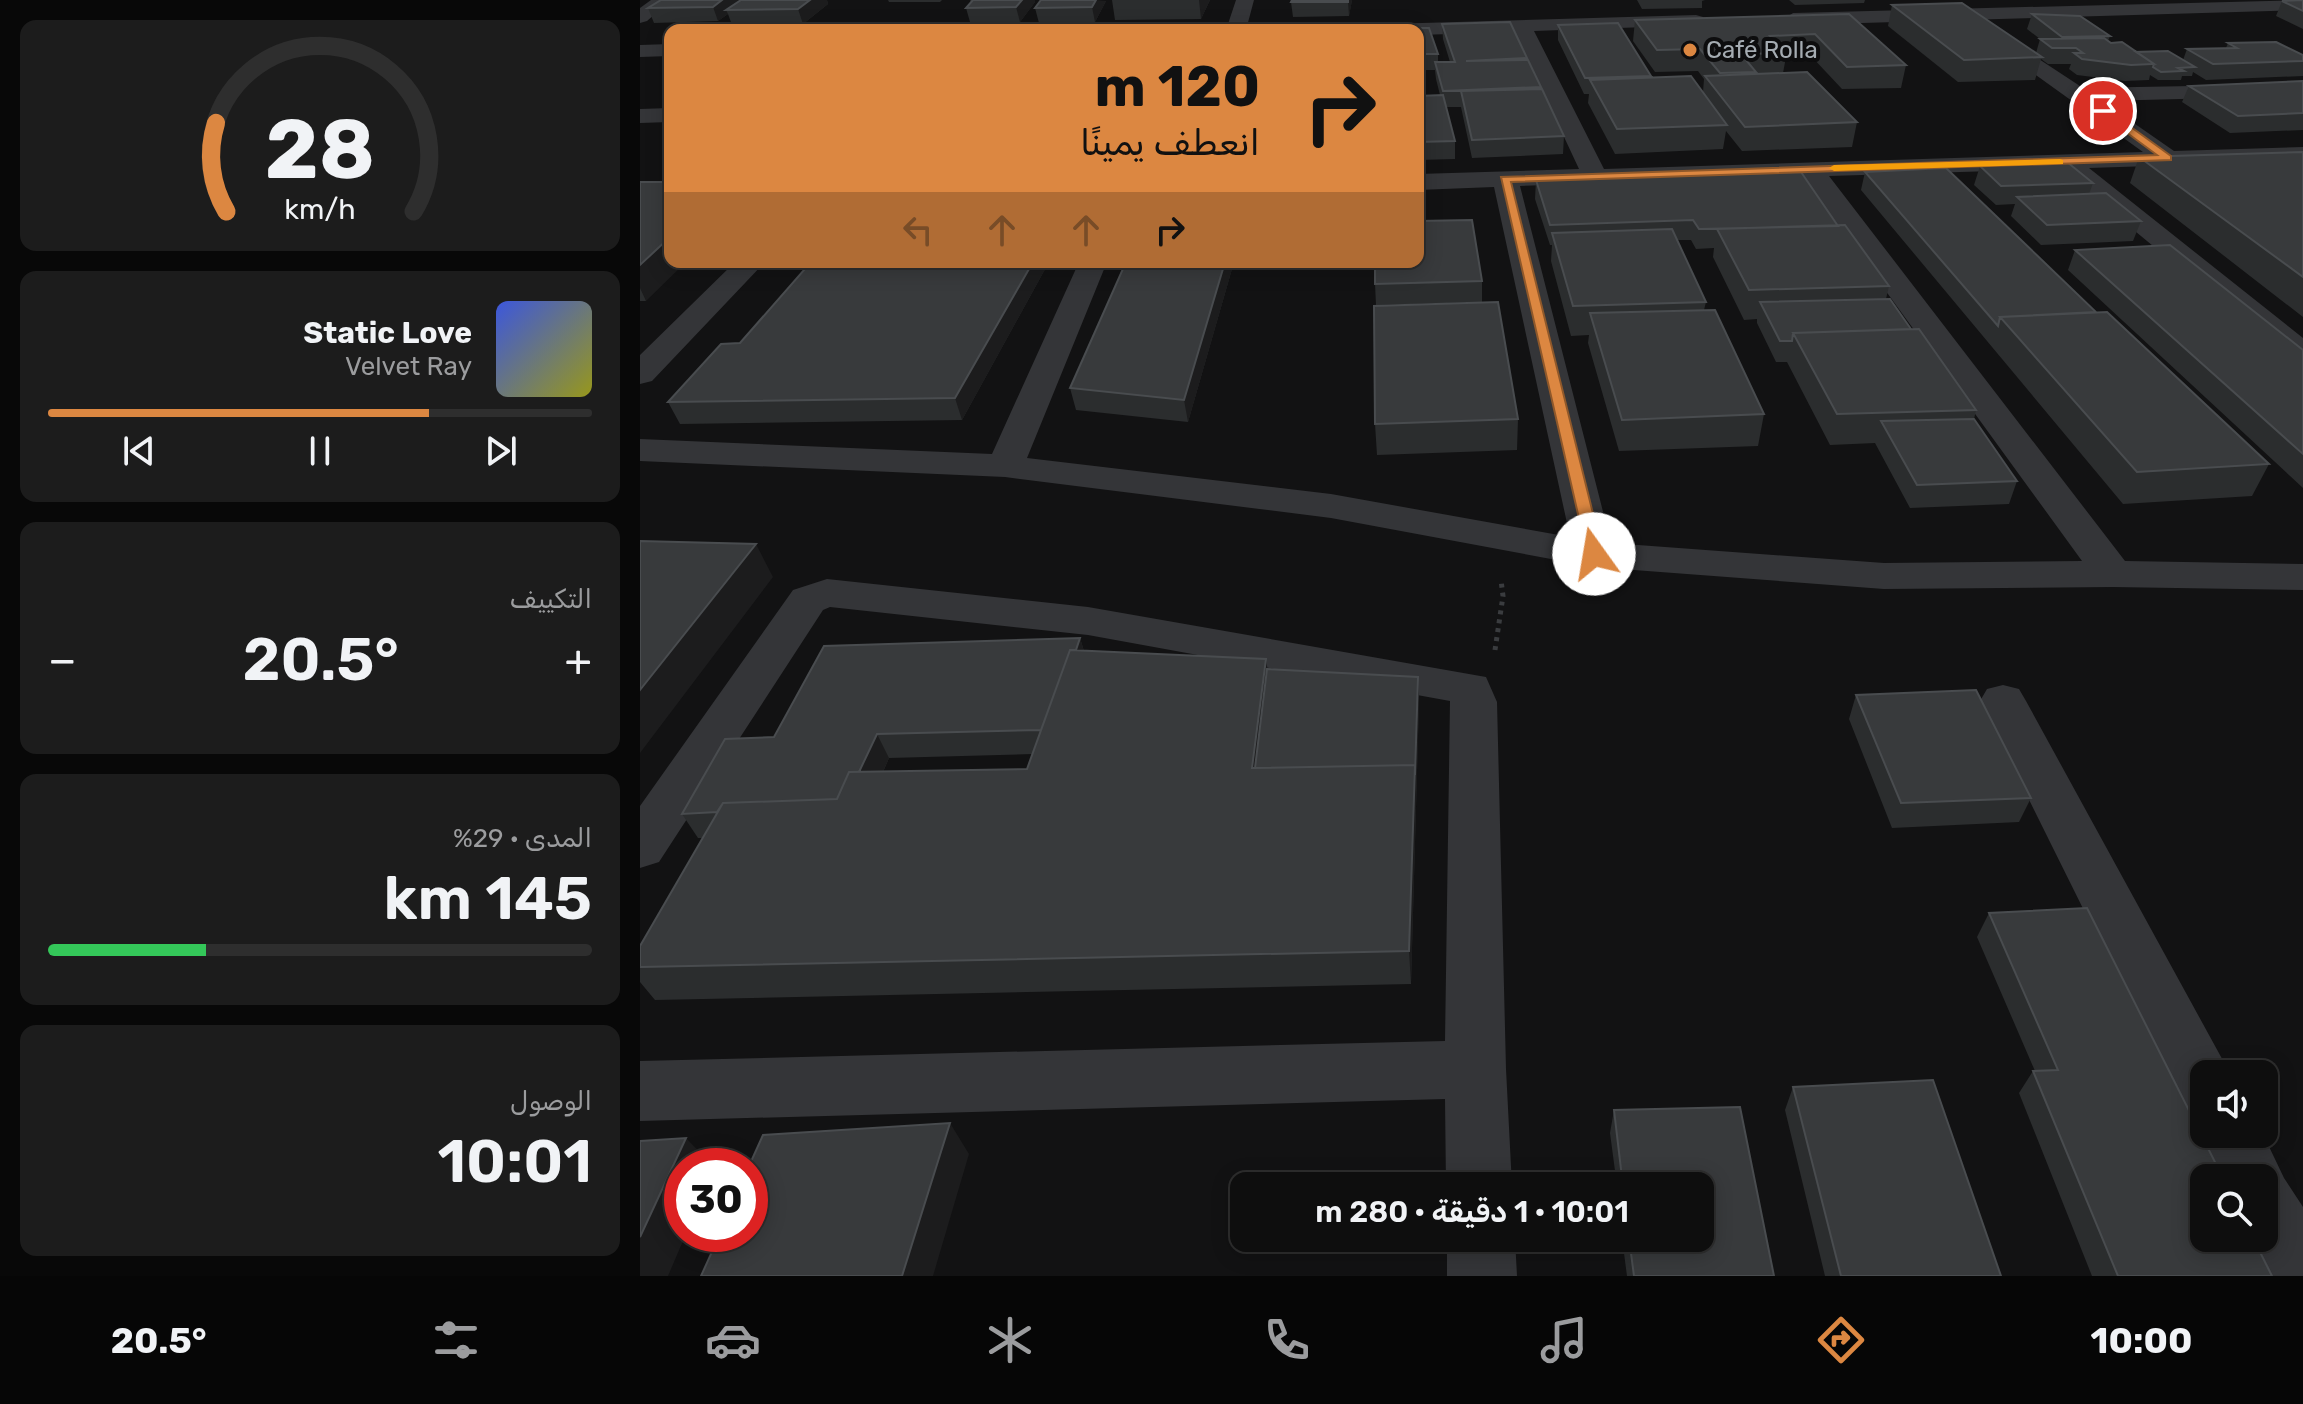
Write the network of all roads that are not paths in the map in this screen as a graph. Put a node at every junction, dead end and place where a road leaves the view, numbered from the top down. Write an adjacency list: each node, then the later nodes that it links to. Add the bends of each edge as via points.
1 (662, 0): 7 (street)
2 (1245, 0): 10 (street)
3 (1595, 0): 11 (street)
4 (2249, 3): 5 (street); 6 (street)
5 (2303, 5)
6 (1962, 14): 8 (street); 17 (street)
7 (640, 17)
8 (1776, 19)
9 (1714, 21): 11 (street)
10 (1238, 24)
11 (1606, 24): 13 (street)
12 (1424, 25): 13 (street, via 1469,20)
13 (1522, 26): 24 (street)
14 (664, 50): 15 (street)
15 (640, 51)
16 (2303, 90): 17 (street)
17 (2081, 95): 21 (street)
18 (664, 115): 19 (street)
19 (640, 116)
20 (2303, 154): 21 (street)
21 (2168, 158): 22 (street)
22 (2066, 162): 23 (street); 29 (street)
23 (1810, 169): 24 (street); 34 (street)
24 (1595, 176): 25 (street)
25 (1505, 179): 26 (street); 33 (street)
26 (1424, 182)
27 (745, 268): 30 (street)
28 (1090, 268): 32 (street)
29 (2303, 354)
30 (640, 374)
31 (640, 450): 32 (street)
32 (1005, 466): 33 (street, via 1331,506)
33 (1594, 554): 34 (street, via 1884,576)
34 (2113, 574): 35 (street)
35 (2303, 577)
36 (2003, 701): 38 (street)
37 (646, 829): 39 (street, via 808,600 827,593 1088,621 1465,686 1474,702)
38 (2190, 1060)
39 (1475, 1069): 40 (street); 41 (street)
40 (640, 1091)
41 (1479, 1172)
42 (2278, 1230): 45 (street)
43 (1481, 1252): 44 (street)
44 (1482, 1276)
45 (2302, 1276)

